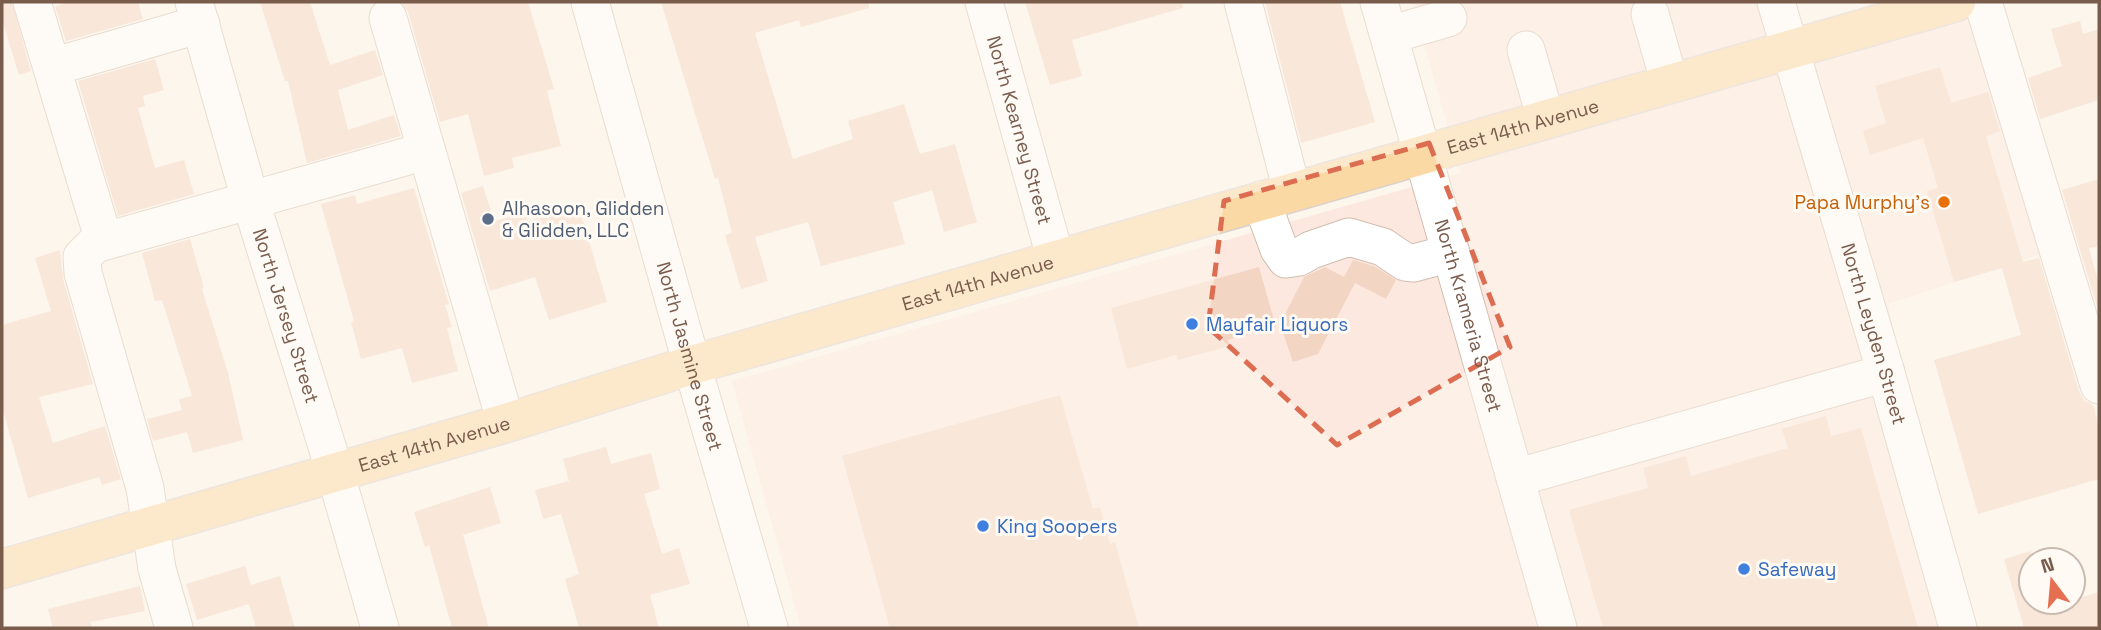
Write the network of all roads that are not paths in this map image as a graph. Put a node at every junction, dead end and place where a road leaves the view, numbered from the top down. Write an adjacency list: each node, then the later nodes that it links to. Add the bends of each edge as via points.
1 (32, 2): 15 (street)
2 (590, 2): 25 (street, North Jasmine Street)
3 (984, 2): 24 (street, North Kearney Street)
4 (1243, 2): 20 (street)
5 (1776, 2): 13 (street, North Leyden Street)
6 (1956, 2): 13 (main road, East 14th Avenue)
7 (1983, 2): 27 (street)
8 (197, 13): 15 (street); 21 (street, North Jersey Street)
9 (1650, 14): 16 (street)
10 (1448, 18): 12 (street)
11 (388, 19): 18 (street)
12 (1384, 19): 19 (street, North Krameria Street)
13 (1790, 49): 16 (main road, East 14th Avenue); 26 (street, North Leyden Street)
14 (1526, 50): 17 (street)
15 (52, 68): 22 (street)
16 (1670, 83): 17 (main road, East 14th Avenue)
17 (1546, 119): 19 (main road, East 14th Avenue)
18 (426, 151): 21 (street); 28 (street)
19 (1423, 154): 20 (main road, East 14th Avenue); 23 (street, North Krameria Street)
20 (1277, 196): 23 (street, via 1279,249 1286,259 1349,237 1383,247 1405,262); 24 (main road, East 14th Avenue)
21 (250, 199): 22 (street); 29 (street, North Jersey Street)
22 (104, 241): 31 (street, via 82,257 83,274 145,488)
23 (1451, 253): 30 (street, North Krameria Street)
24 (1056, 260): 25 (main road, East 14th Avenue)
25 (692, 365): 28 (main road, East 14th Avenue); 35 (street, North Jasmine Street)
26 (1886, 373): 30 (street); 37 (street, North Leyden Street)
27 (2099, 385)
28 (506, 423): 29 (main road, East 14th Avenue)
29 (335, 472): 31 (main road, East 14th Avenue); 34 (street, North Jersey Street)
30 (1515, 478): 36 (street, North Krameria Street)
31 (151, 527): 32 (main road, East 14th Avenue); 33 (street)
32 (2, 569)
33 (174, 628)
34 (380, 628)
35 (769, 628)
36 (1559, 628)
37 (1958, 628)

